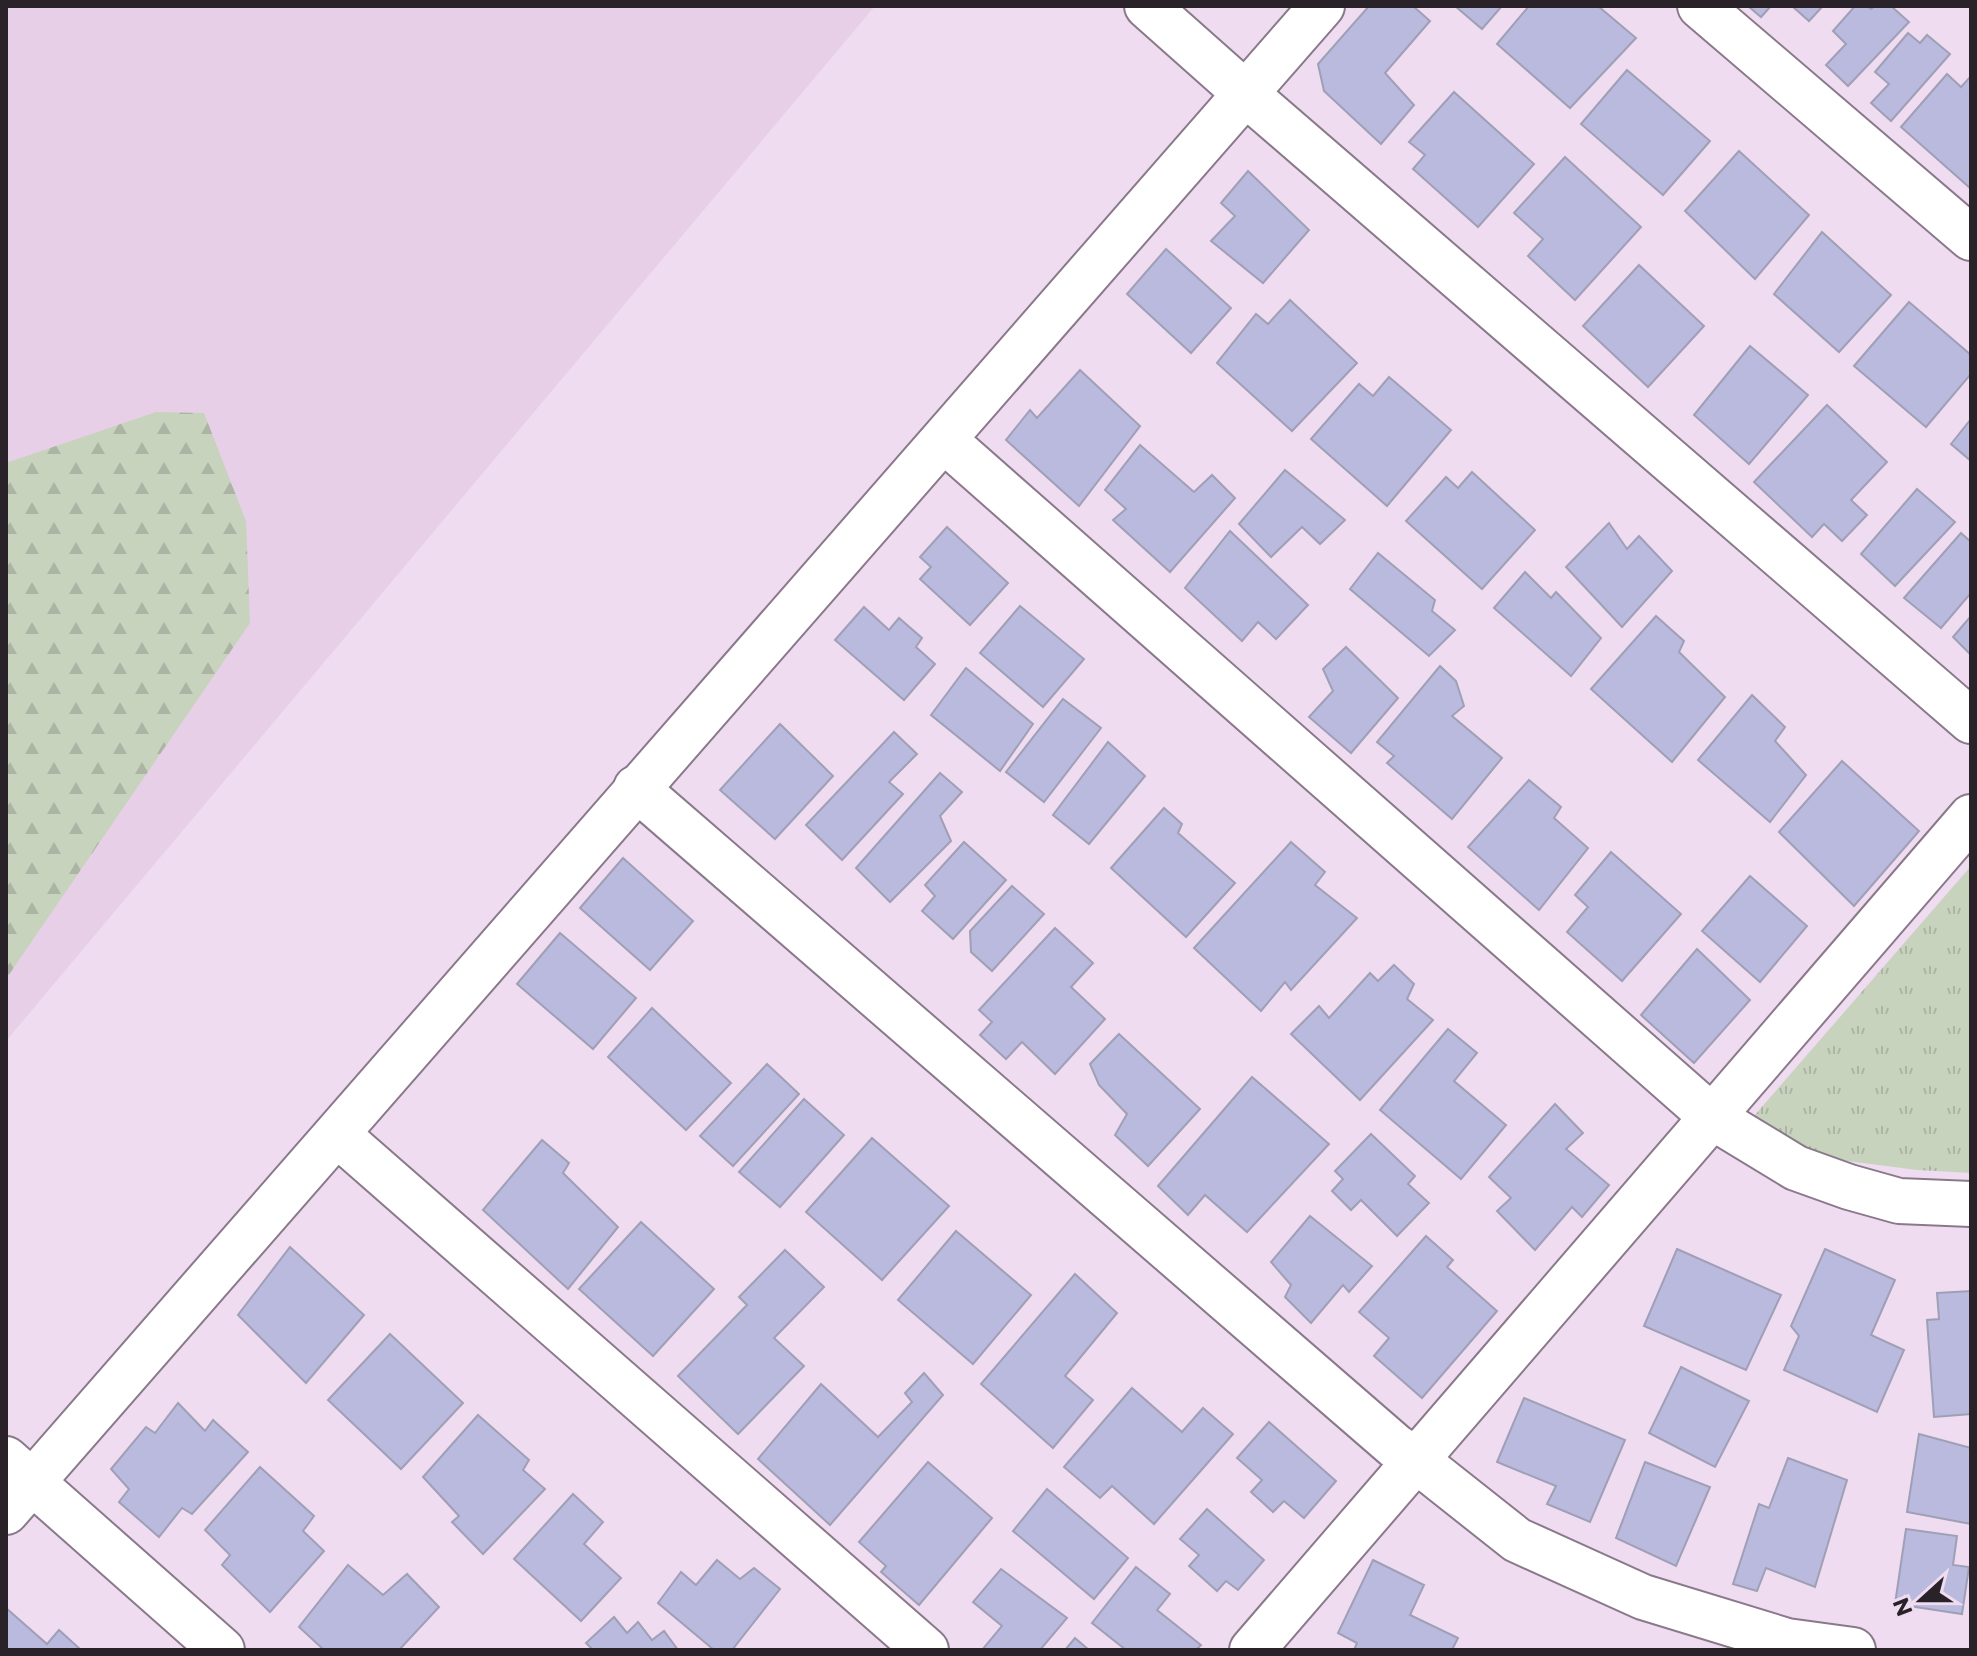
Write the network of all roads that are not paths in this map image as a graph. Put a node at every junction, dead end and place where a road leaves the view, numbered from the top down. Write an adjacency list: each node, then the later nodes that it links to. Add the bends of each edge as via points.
1 (1147, 6): 4 (street)
2 (1322, 6): 4 (street)
3 (1700, 6): 5 (street)
4 (1246, 94): 6 (street); 7 (street)
5 (1971, 238)
6 (944, 440): 8 (street); 10 (street)
7 (1971, 721)
8 (636, 788): 11 (street); 13 (street)
9 (1971, 817): 10 (street)
10 (1712, 1117): 12 (street, via 1796,1168 1849,1187 1899,1201); 13 (street)
11 (338, 1135): 14 (street); 16 (street)
12 (1971, 1204)
13 (1416, 1460): 17 (street); 18 (street, via 1517,1540 1643,1597 1787,1641)
14 (14, 1484): 15 (street)
15 (222, 1650)
16 (926, 1650)
17 (1252, 1650)
18 (1853, 1650)

